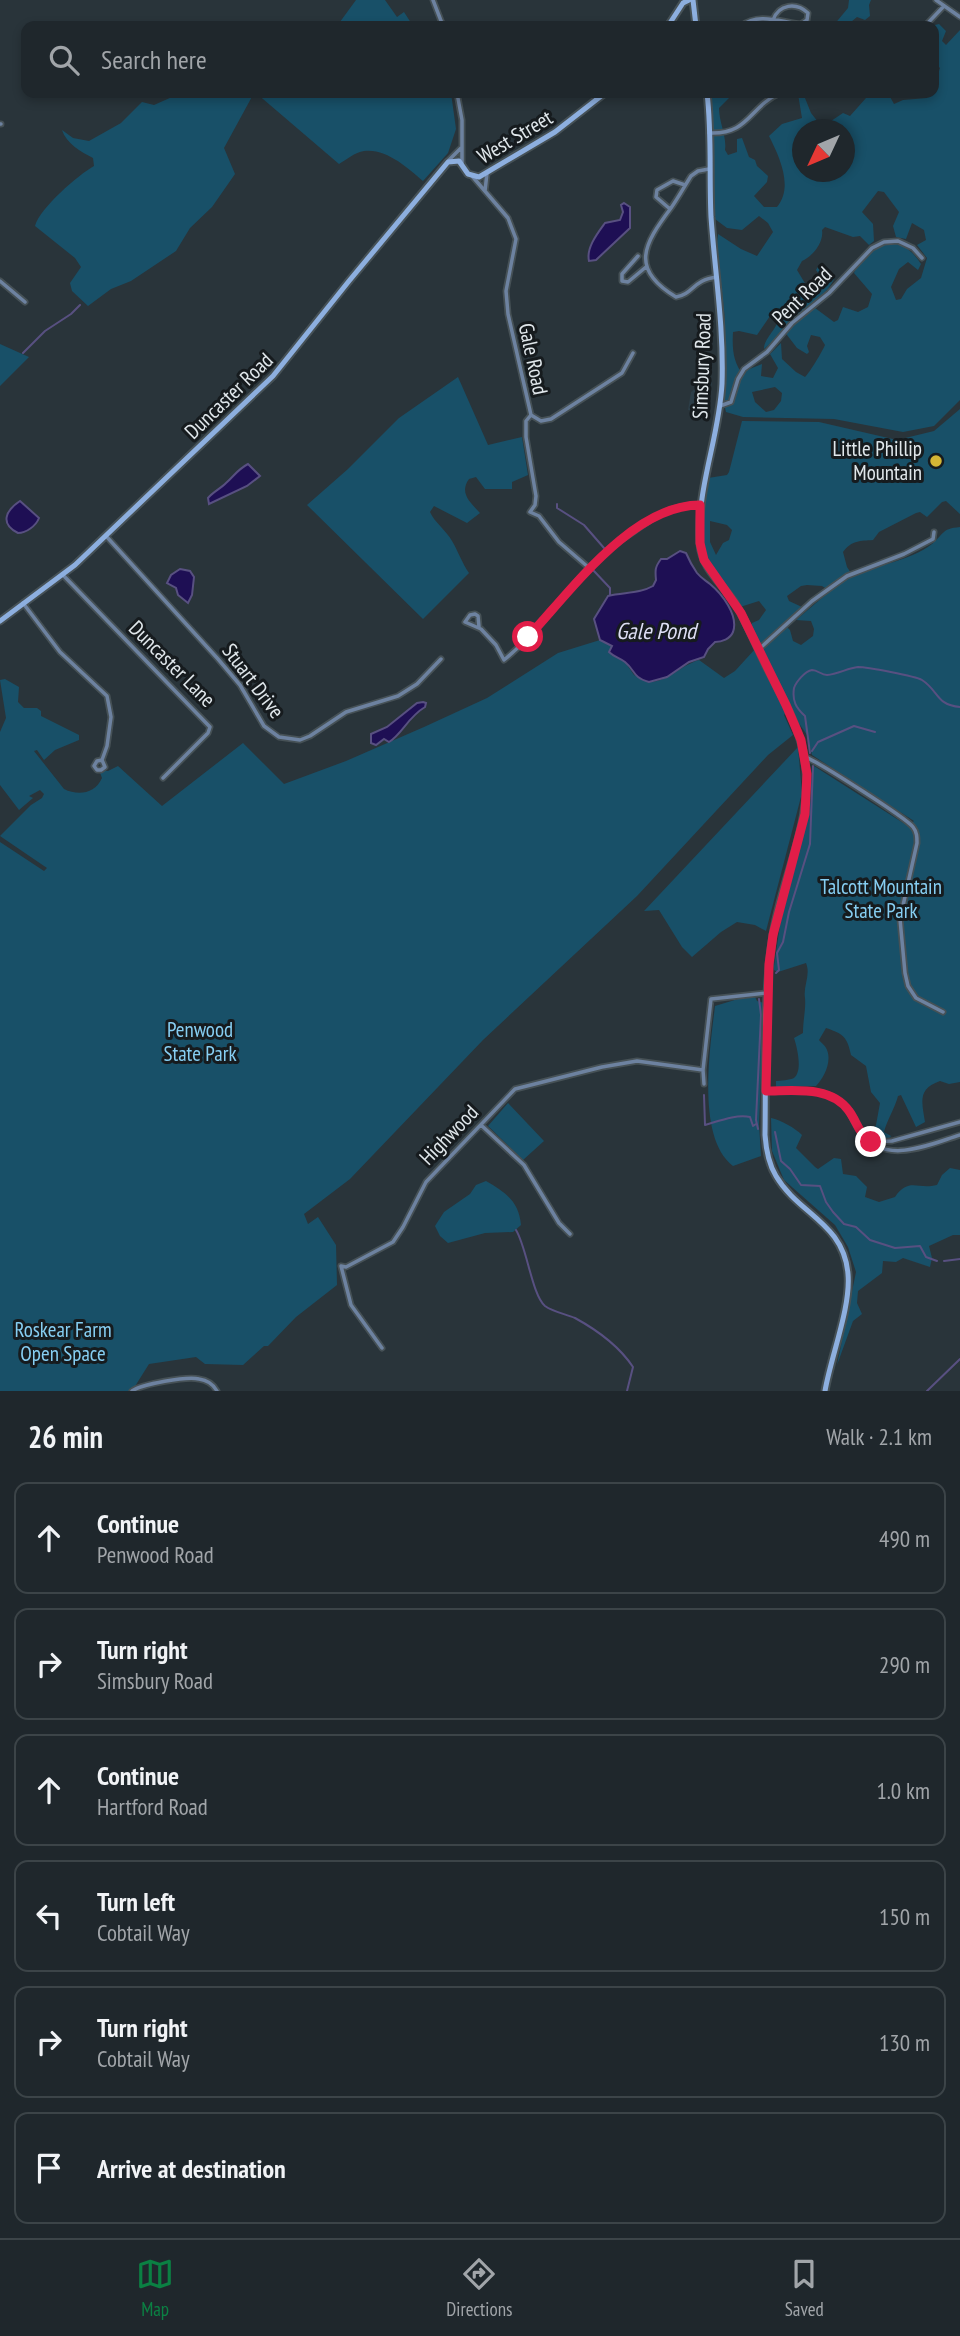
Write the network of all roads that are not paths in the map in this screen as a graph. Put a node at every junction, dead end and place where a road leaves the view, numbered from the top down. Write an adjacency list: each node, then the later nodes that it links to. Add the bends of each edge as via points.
1 (433, 0): 7 (street)
2 (691, 0): 8 (main road); 9 (main road)
3 (936, 0): 4 (street)
4 (944, 6): 5 (street); 13 (street)
5 (960, 17)
6 (773, 20): 10 (street); 11 (street); 12 (street, via 786,6 802,8 808,14)
7 (441, 21)
8 (671, 21)
9 (695, 21)
10 (750, 21)
11 (780, 21)
12 (806, 21)
13 (930, 21)
14 (458, 98): 19 (street)
15 (599, 98): 23 (main road, West Street, via 561,128)
16 (707, 98): 18 (main road, Simsbury Road)
17 (771, 98): 18 (street, via 738,128)
18 (709, 133): 22 (main road, Simsbury Road)
19 (462, 146): 20 (street, Duncaster Road); 21 (street)
20 (448, 162): 21 (main road); 39 (main road, Duncaster Road, via 280,369)
21 (462, 163): 24 (main road)
22 (709, 169): 25 (street, via 696,172); 31 (main road, Simsbury Road)
23 (486, 173): 24 (main road, West Street); 26 (street)
24 (472, 176): 26 (street, Gale Road)
25 (685, 186): 27 (street); 27 (street, via 673,181 657,190 657,198)
26 (485, 191): 36 (street, Gale Road, via 508,218 516,239 506,291 508,319)
27 (670, 209): 30 (street, via 650,238)
28 (638, 256): 30 (street, via 622,274 622,281 630,281)
29 (922, 258): 35 (street, Pent Road, via 898,241 872,248 744,369 731,402)
30 (646, 267): 31 (street, via 655,281 676,297 702,280)
31 (717, 277): 35 (main road, Simsbury Road, via 722,339)
32 (0, 281): 33 (street)
33 (25, 302)
34 (633, 353): 36 (street, Gale Road, via 622,373 551,419 541,421)
35 (720, 406): 37 (main road, Simsbury Road)
36 (531, 415): 40 (street, via 526,421 526,437 536,496 530,512)
37 (700, 505): 40 (street, via 662,511); 45 (main road, Simsbury Road, via 704,560 734,603)
38 (934, 533): 45 (street, via 933,539 911,551 846,576)
39 (106, 536): 41 (main road, Duncaster Road); 46 (street, Stuart Drive, via 219,659 264,726 279,737 300,740 346,712 398,696)
40 (589, 568): 44 (street, via 503,660)
41 (62, 574): 42 (main road, Duncaster Road); 49 (street, Duncaster Lane, via 211,728)
42 (23, 603): 43 (main road, Duncaster Road); 48 (street, via 60,652 107,696 111,721)
43 (0, 621)
44 (479, 627): 44 (street, via 465,622 473,613 478,616)
45 (758, 650): 47 (main road, Simsbury Road, via 795,725)
46 (441, 659)
47 (805, 757): 50 (main road, Simsbury Road, via 805,814 774,926); 51 (street, via 908,822 915,831 917,843 900,919 905,973 916,998)
48 (102, 760)
49 (163, 778)
50 (768, 993): 52 (street, via 711,999); 54 (main road, Simsbury Road)
51 (943, 1012)
52 (703, 1070): 53 (street); 56 (street, Highwood, via 637,1061 592,1069 515,1089)
53 (704, 1084)
54 (766, 1091): 58 (street, via 834,1097); 63 (main road, Simsbury Road, via 765,1135 771,1165 786,1190 830,1230 846,1263 847,1296)
55 (960, 1122): 58 (street, via 892,1141)
56 (481, 1125): 59 (street, via 524,1165); 60 (street, Highwood, via 426,1182 393,1242 341,1266 351,1305)
57 (960, 1135): 58 (street, via 899,1152)
58 (871, 1142)
59 (570, 1234)
60 (382, 1348)
61 (132, 1391): 62 (street, via 145,1384 195,1378)
62 (218, 1391)
63 (825, 1391)

